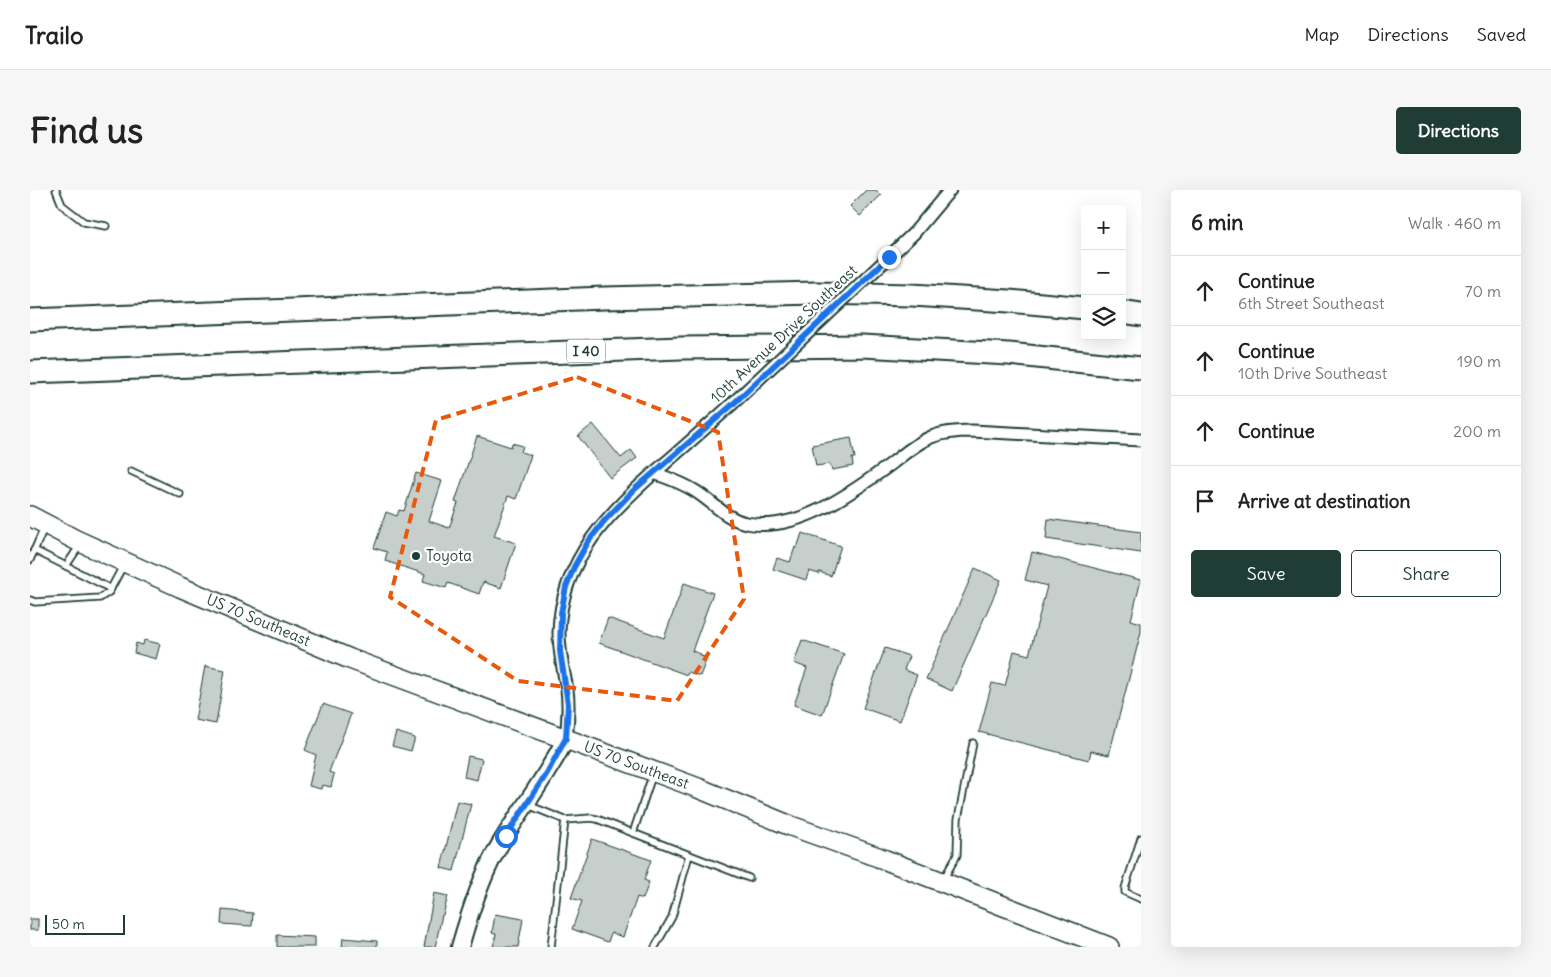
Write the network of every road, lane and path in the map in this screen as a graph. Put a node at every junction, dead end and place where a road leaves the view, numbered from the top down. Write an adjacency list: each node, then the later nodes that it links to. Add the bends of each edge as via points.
1 (56, 190): 3 (lane, via 62,205 84,222)
2 (950, 190): 12 (street, 10th Avenue Drive Southeast, bridge, via 889,257 731,406)
3 (106, 226)
4 (1081, 308): 7 (highway, via 920,296 816,293)
5 (1126, 313): 6 (highway)
6 (1141, 315)
7 (30, 320)
8 (1141, 368): 9 (highway, I 40, via 1009,354 862,346 681,348)
9 (30, 372)
10 (1141, 440): 12 (street, via 972,431 947,433 916,445 873,478 825,507 802,517 767,524 735,519 694,490)
11 (132, 471): 13 (lane)
12 (654, 473): 22 (street, 10th Avenue Drive Southeast, via 596,531 580,555 566,587 559,632 568,704)
13 (180, 494)
14 (38, 520): 15 (main road, US 70 Southeast); 16 (lane)
15 (82, 542): 18 (main road, US 70 Southeast); 19 (lane)
16 (34, 550): 17 (lane); 19 (lane)
17 (30, 560)
18 (125, 562): 20 (lane); 22 (main road, US 70 Southeast, via 350,659)
19 (66, 566): 20 (lane)
20 (110, 588): 21 (lane, via 100,598)
21 (30, 600)
22 (566, 738): 24 (main road, US 70 Southeast); 25 (street)
23 (973, 743): 31 (lane, via 958,819 957,855)
24 (653, 771): 27 (lane); 31 (main road, US 70 Southeast)
25 (526, 804): 26 (lane); 33 (street, via 485,874)
26 (565, 820): 27 (lane, via 597,819); 34 (lane)
27 (633, 833): 29 (lane)
28 (1141, 838): 32 (lane, via 1125,888 1125,892)
29 (689, 855): 30 (lane); 35 (lane, via 672,917)
30 (749, 878)
31 (942, 882): 36 (main road, US 70 Southeast)
32 (1141, 899)
33 (460, 947)
34 (551, 947)
35 (655, 947)
36 (1109, 947)

